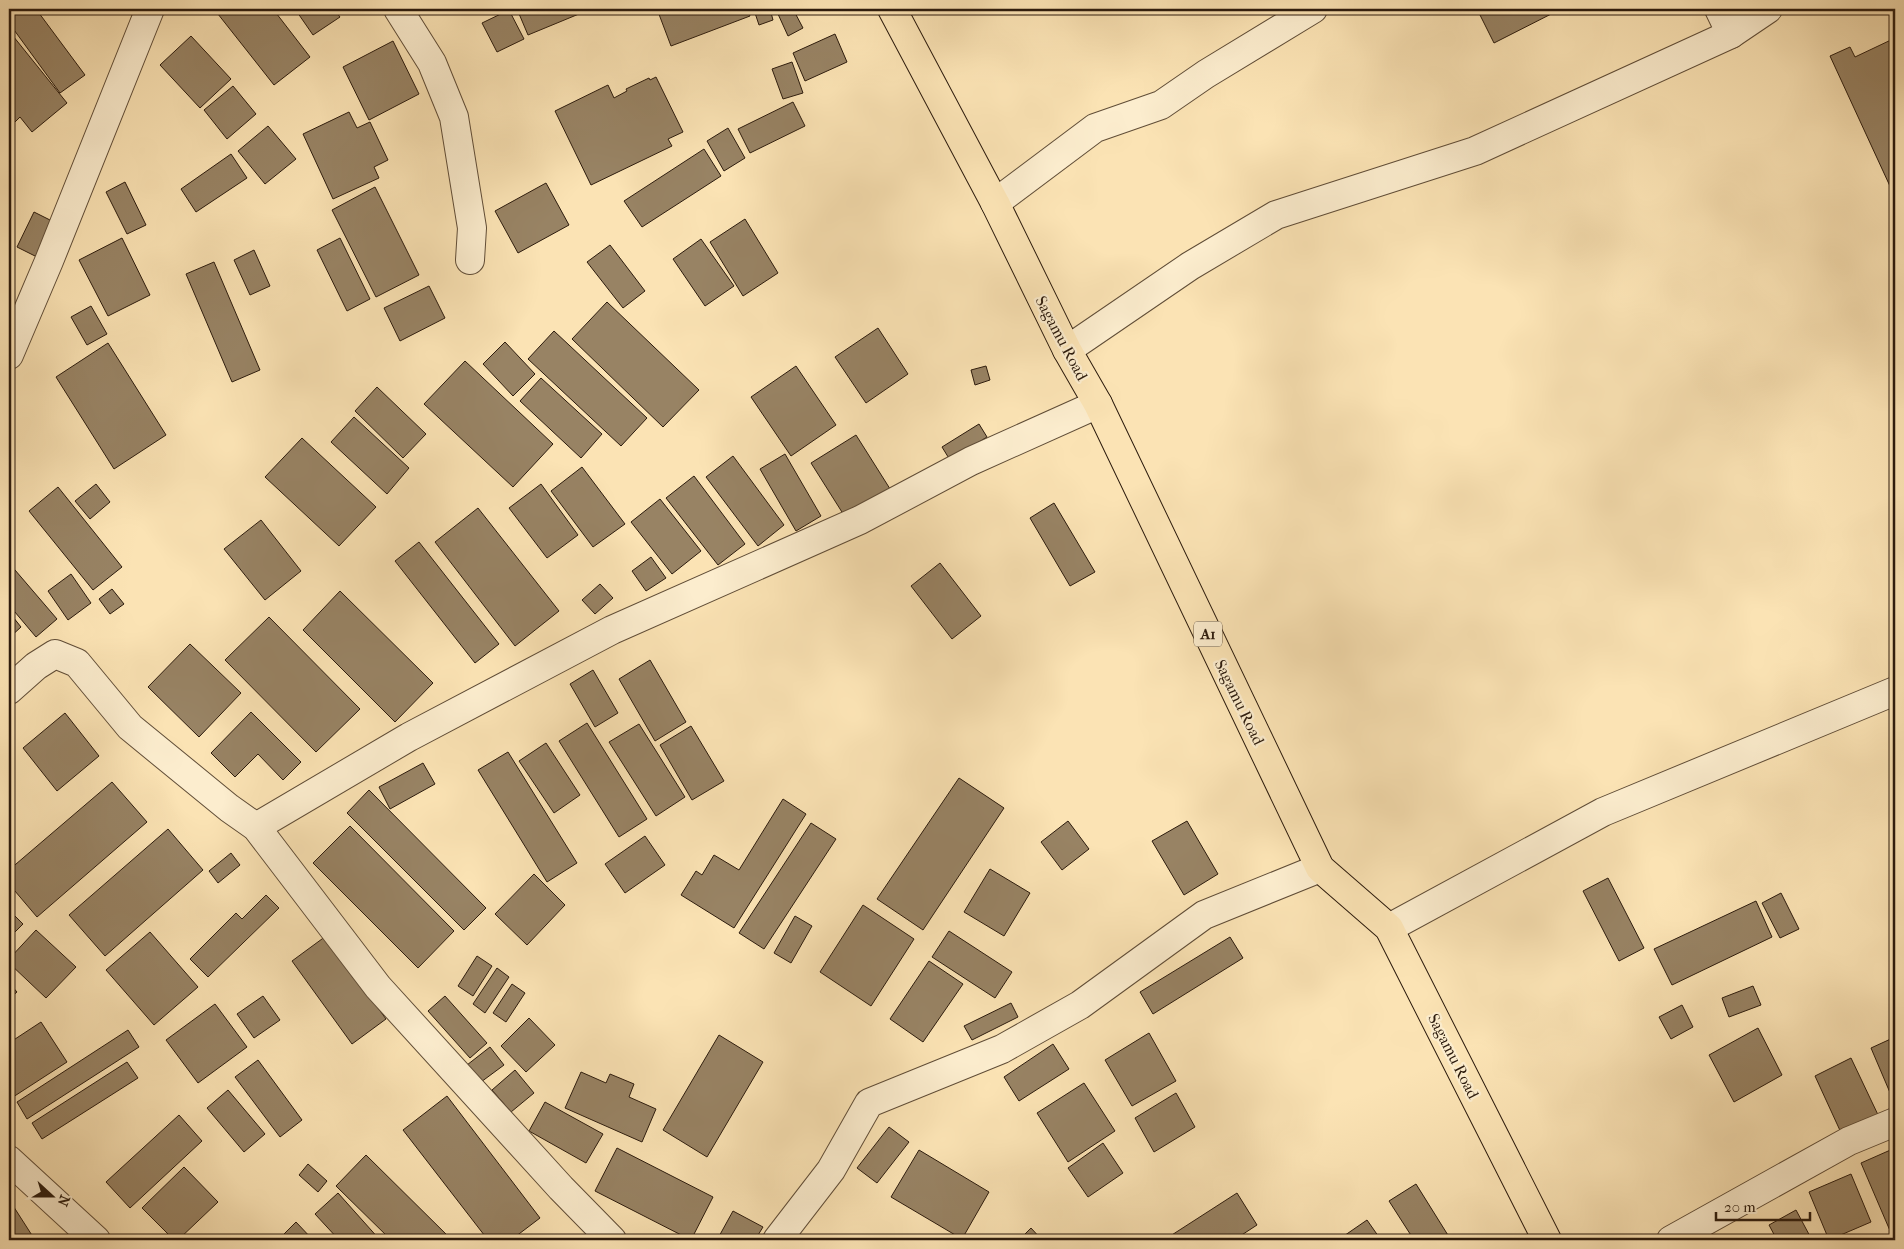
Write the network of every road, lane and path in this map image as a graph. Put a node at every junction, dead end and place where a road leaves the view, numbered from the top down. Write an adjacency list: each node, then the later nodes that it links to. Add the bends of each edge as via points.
1 (150, 9): 11 (street)
2 (398, 9): 9 (street, via 432,63 454,117 472,228)
3 (892, 9): 8 (highway, Sagamu Road / A1)
4 (1313, 9): 8 (street, via 1161,105 1096,128)
5 (1719, 9): 7 (street)
6 (1768, 9): 7 (street)
7 (1731, 34): 10 (street, via 1475,151 1276,215 1190,266)
8 (995, 203): 10 (highway, Sagamu Road / A1)
9 (470, 260)
10 (1067, 350): 12 (highway, Sagamu Road / A1)
11 (9, 355)
12 (1098, 404): 15 (street, via 971,461 860,520 612,630 409,737); 16 (highway, Sagamu Road / A1)
13 (9, 690): 15 (street, via 55,654 77,663 130,727 229,808)
14 (1895, 691): 17 (street, via 1603,812)
15 (256, 826): 21 (street, via 378,987)
16 (1320, 868): 17 (highway, Sagamu Road / A1); 22 (street, via 1204,915 1080,1005 1002,1049 869,1102 831,1170)
17 (1389, 928): 23 (highway, Sagamu Road / A1)
18 (1895, 1122): 24 (street, via 1849,1141)
19 (9, 1160): 20 (street)
20 (96, 1240)
21 (612, 1240)
22 (777, 1240)
23 (1547, 1240)
24 (1671, 1240)

